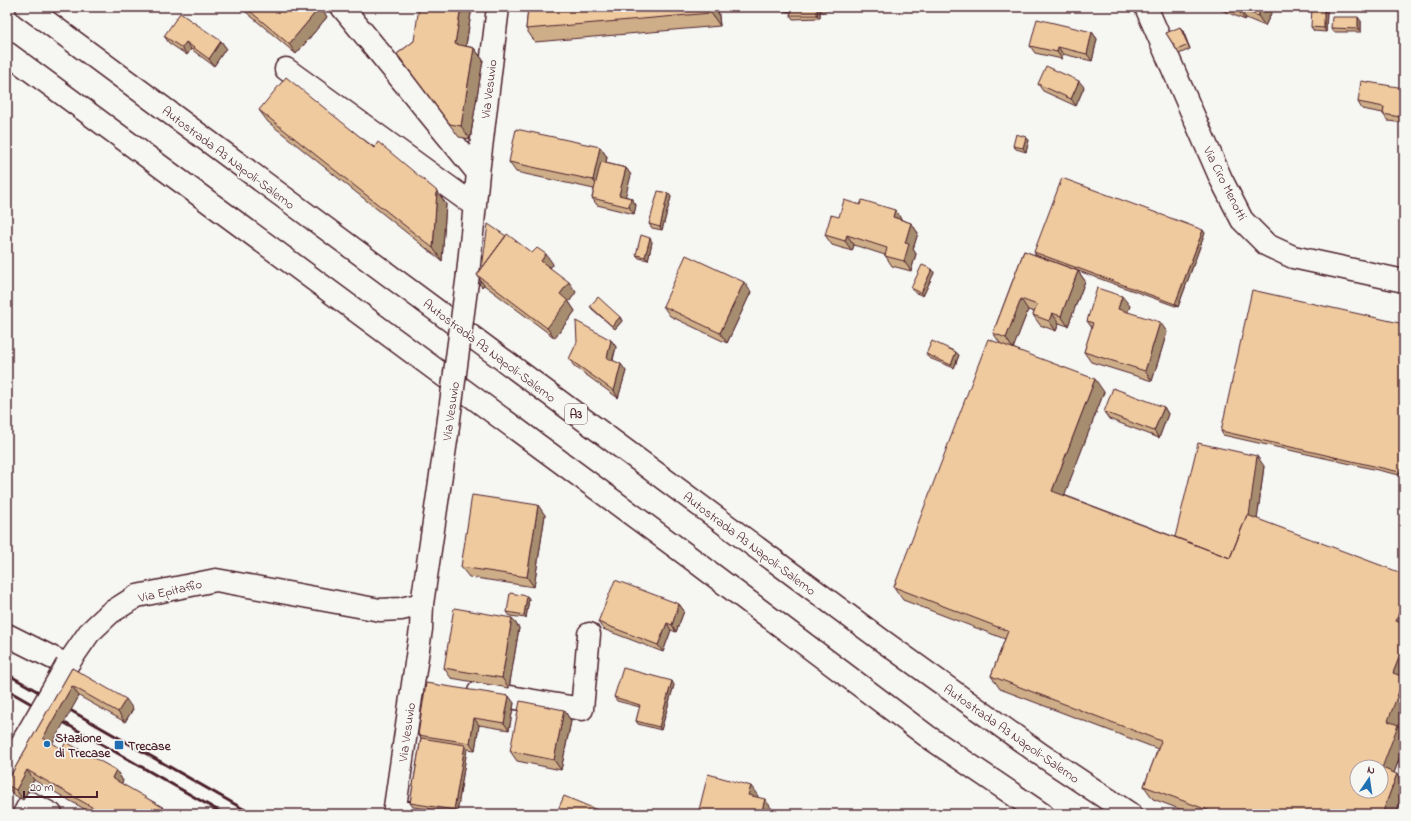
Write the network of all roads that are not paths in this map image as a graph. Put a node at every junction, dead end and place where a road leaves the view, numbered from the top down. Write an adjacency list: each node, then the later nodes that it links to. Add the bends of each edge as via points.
1 (28, 7): 23 (main road, Autostrada A3 Napoli-Salerno / A3, via 880,639 1040,754)
2 (342, 7): 7 (main road)
3 (498, 7): 7 (main road, Via Vesuvio)
4 (1146, 7): 9 (main road, Via Ciro Menotti, via 1221,179 1242,220 1267,245 1293,257)
5 (7, 53): 22 (main road, via 928,736)
6 (286, 69): 8 (main road)
7 (478, 173): 8 (main road, Via Vesuvio)
8 (475, 206): 10 (main road, Via Vesuvio, bridge, via 447,434)
9 (1404, 281)
10 (422, 604): 13 (main road, Via Epitaffio, via 380,610 216,580 137,596 110,613 90,633); 14 (main road, Via Vesuvio)
11 (589, 634): 16 (main road, via 582,709)
12 (7, 635): 13 (main road)
13 (67, 665): 17 (main road, Via Epitaffio, bridge)
14 (413, 682): 15 (main road); 18 (main road, Via Vesuvio)
15 (436, 685)
16 (459, 689)
17 (7, 772)
18 (394, 812): 21 (main road)
19 (24, 814): 20 (main road, via 30,803)
20 (51, 814)
21 (416, 814)
22 (1042, 814)
23 (1130, 814)

